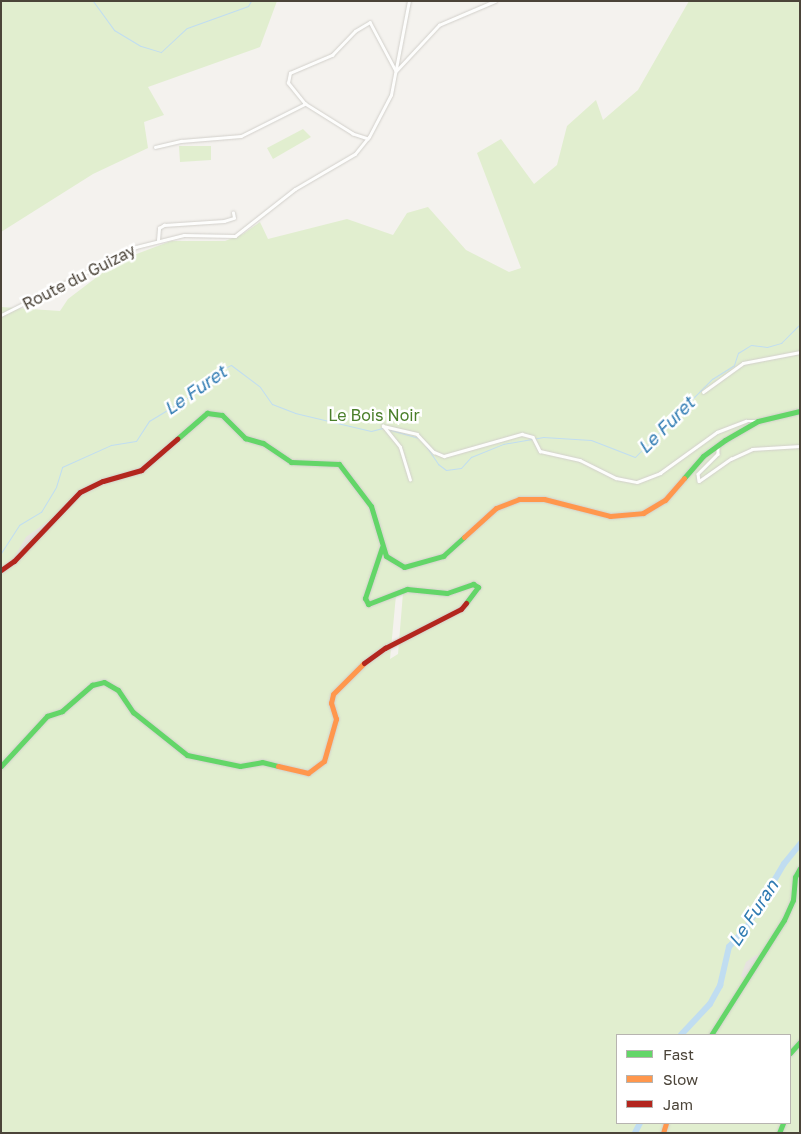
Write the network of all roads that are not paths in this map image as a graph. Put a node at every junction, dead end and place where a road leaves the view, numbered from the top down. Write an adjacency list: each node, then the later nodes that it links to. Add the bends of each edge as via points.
1 (409, 1): 3 (street, Route du Guizay, via 400,36)
2 (495, 1): 3 (street, via 438,25)
3 (396, 72): 4 (street, via 370,22 355,31 332,55 290,73 288,83); 5 (street, Route du Guizay, via 387,105)
4 (305, 104): 5 (street, via 353,134); 6 (street, via 240,136 181,141)
5 (368, 139): 8 (street, Route du Guizay, via 355,154 295,189 235,236 184,235)
6 (155, 148)
7 (233, 214): 8 (street, via 234,218 224,221 164,225 160,228)
8 (158, 240): 9 (street, Route du Guizay, via 121,252)
9 (1, 315)
10 (800, 352): 11 (street, via 749,360 728,371)
11 (703, 392)
12 (800, 411): 13 (main road)
13 (758, 420): 14 (main road); 16 (street, via 717,432 660,473 638,482 616,478 580,460 540,452 533,438 522,434 444,456 434,452 417,434 383,427 396,439)
14 (717, 445): 15 (street, via 718,454 698,474 699,481 752,449); 17 (main road, via 703,456 670,496 643,513 610,516 544,499 519,499 496,508 452,550 438,558 404,567 392,563)
15 (800, 446)
16 (410, 480)
17 (382, 547): 18 (main road, via 368,501 339,464 291,462 263,443 245,438 222,415 210,412 140,470 85,489 14,561); 19 (main road, via 365,598 368,604 407,589 447,593 473,584 478,587 461,610 385,648 353,671 333,694 331,702 336,719 324,761 308,773 262,762 240,766 187,755 133,712 118,690 104,682 85,690 62,711 47,716)
18 (1, 570)
19 (1, 766)
20 (800, 868): 21 (main road, via 795,877 793,900 775,938)
21 (713, 1034)
22 (800, 1042): 23 (main road)
23 (791, 1052)

